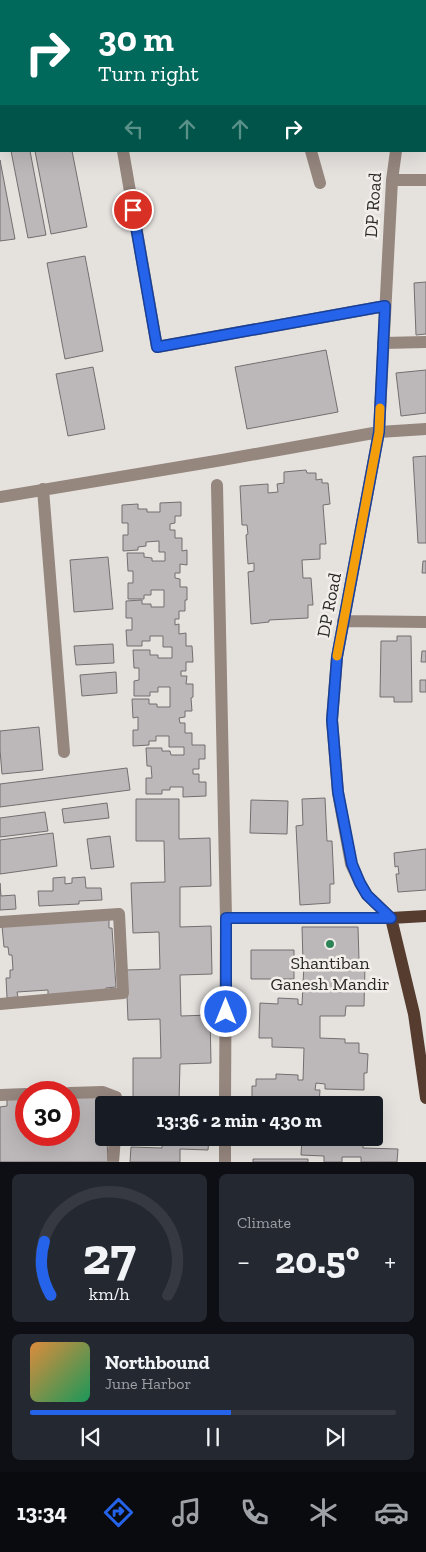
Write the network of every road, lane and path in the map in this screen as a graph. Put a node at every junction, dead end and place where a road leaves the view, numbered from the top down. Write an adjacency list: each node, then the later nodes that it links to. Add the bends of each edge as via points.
1 (122, 152): 7 (street, via 157,347)
2 (311, 152): 6 (street)
3 (396, 152): 4 (street, DP Road)
4 (392, 180): 5 (street); 7 (street, DP Road)
5 (426, 180)
6 (320, 183)
7 (385, 306): 9 (street, DP Road)
8 (426, 342): 9 (street)
9 (383, 343): 11 (street, DP Road)
10 (426, 430): 11 (street)
11 (379, 432): 13 (street); 15 (street, DP Road)
12 (218, 485): 19 (street)
13 (43, 490): 14 (street); 17 (street)
14 (0, 497)
15 (343, 621): 16 (street); 20 (street, DP Road, via 332,720 338,792 357,876 367,895)
16 (426, 622)
17 (64, 752)
18 (426, 916): 20 (main road)
19 (226, 918): 20 (street); 27 (street)
20 (391, 918): 28 (main road, via 414,1014)
21 (0, 922): 22 (street, via 119,914 122,993)
22 (0, 1004)
23 (80, 1093): 26 (street, via 103,1092)
24 (15, 1094): 25 (street)
25 (0, 1095)
26 (113, 1096)
27 (225, 1096)
28 (426, 1098)
29 (114, 1146): 31 (street)
30 (225, 1146): 32 (street)
31 (113, 1162)
32 (225, 1162)

